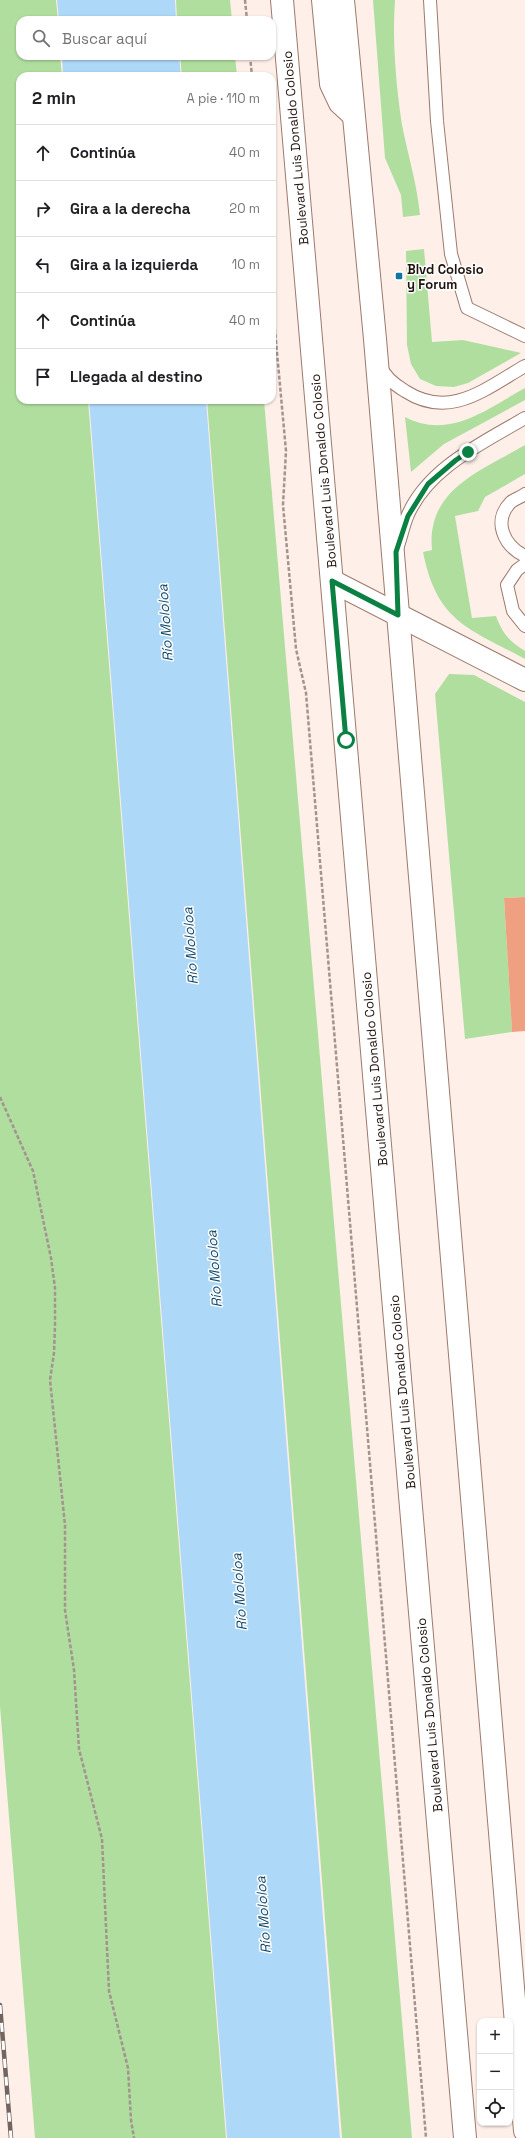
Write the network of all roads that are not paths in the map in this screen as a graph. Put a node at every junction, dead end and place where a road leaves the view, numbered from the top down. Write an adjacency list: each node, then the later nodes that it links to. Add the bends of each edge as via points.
1 (282, 0): 13 (main road, Boulevard Luis Donaldo Colosio)
2 (323, 0): 5 (main road, via 331,84 340,103)
3 (343, 0): 5 (main road)
4 (430, 0): 6 (lane, via 437,121 451,254 467,308)
5 (353, 115): 7 (main road)
6 (525, 336)
7 (375, 340): 8 (lane, via 381,367 395,385 415,398 438,404 458,402); 14 (main road)
8 (525, 366)
9 (525, 418): 14 (lane, via 456,460 428,484 408,516 396,552)
10 (525, 494): 11 (lane, via 511,502 500,526 506,541 515,551)
11 (525, 556)
12 (525, 564): 16 (lane, via 517,570 507,585 513,612)
13 (332, 581): 15 (main road); 19 (main road, Boulevard Luis Donaldo Colosio)
14 (396, 590): 15 (main road)
15 (398, 615): 17 (main road); 18 (main road)
16 (525, 626)
17 (525, 680)
18 (525, 2131)
19 (465, 2138)

